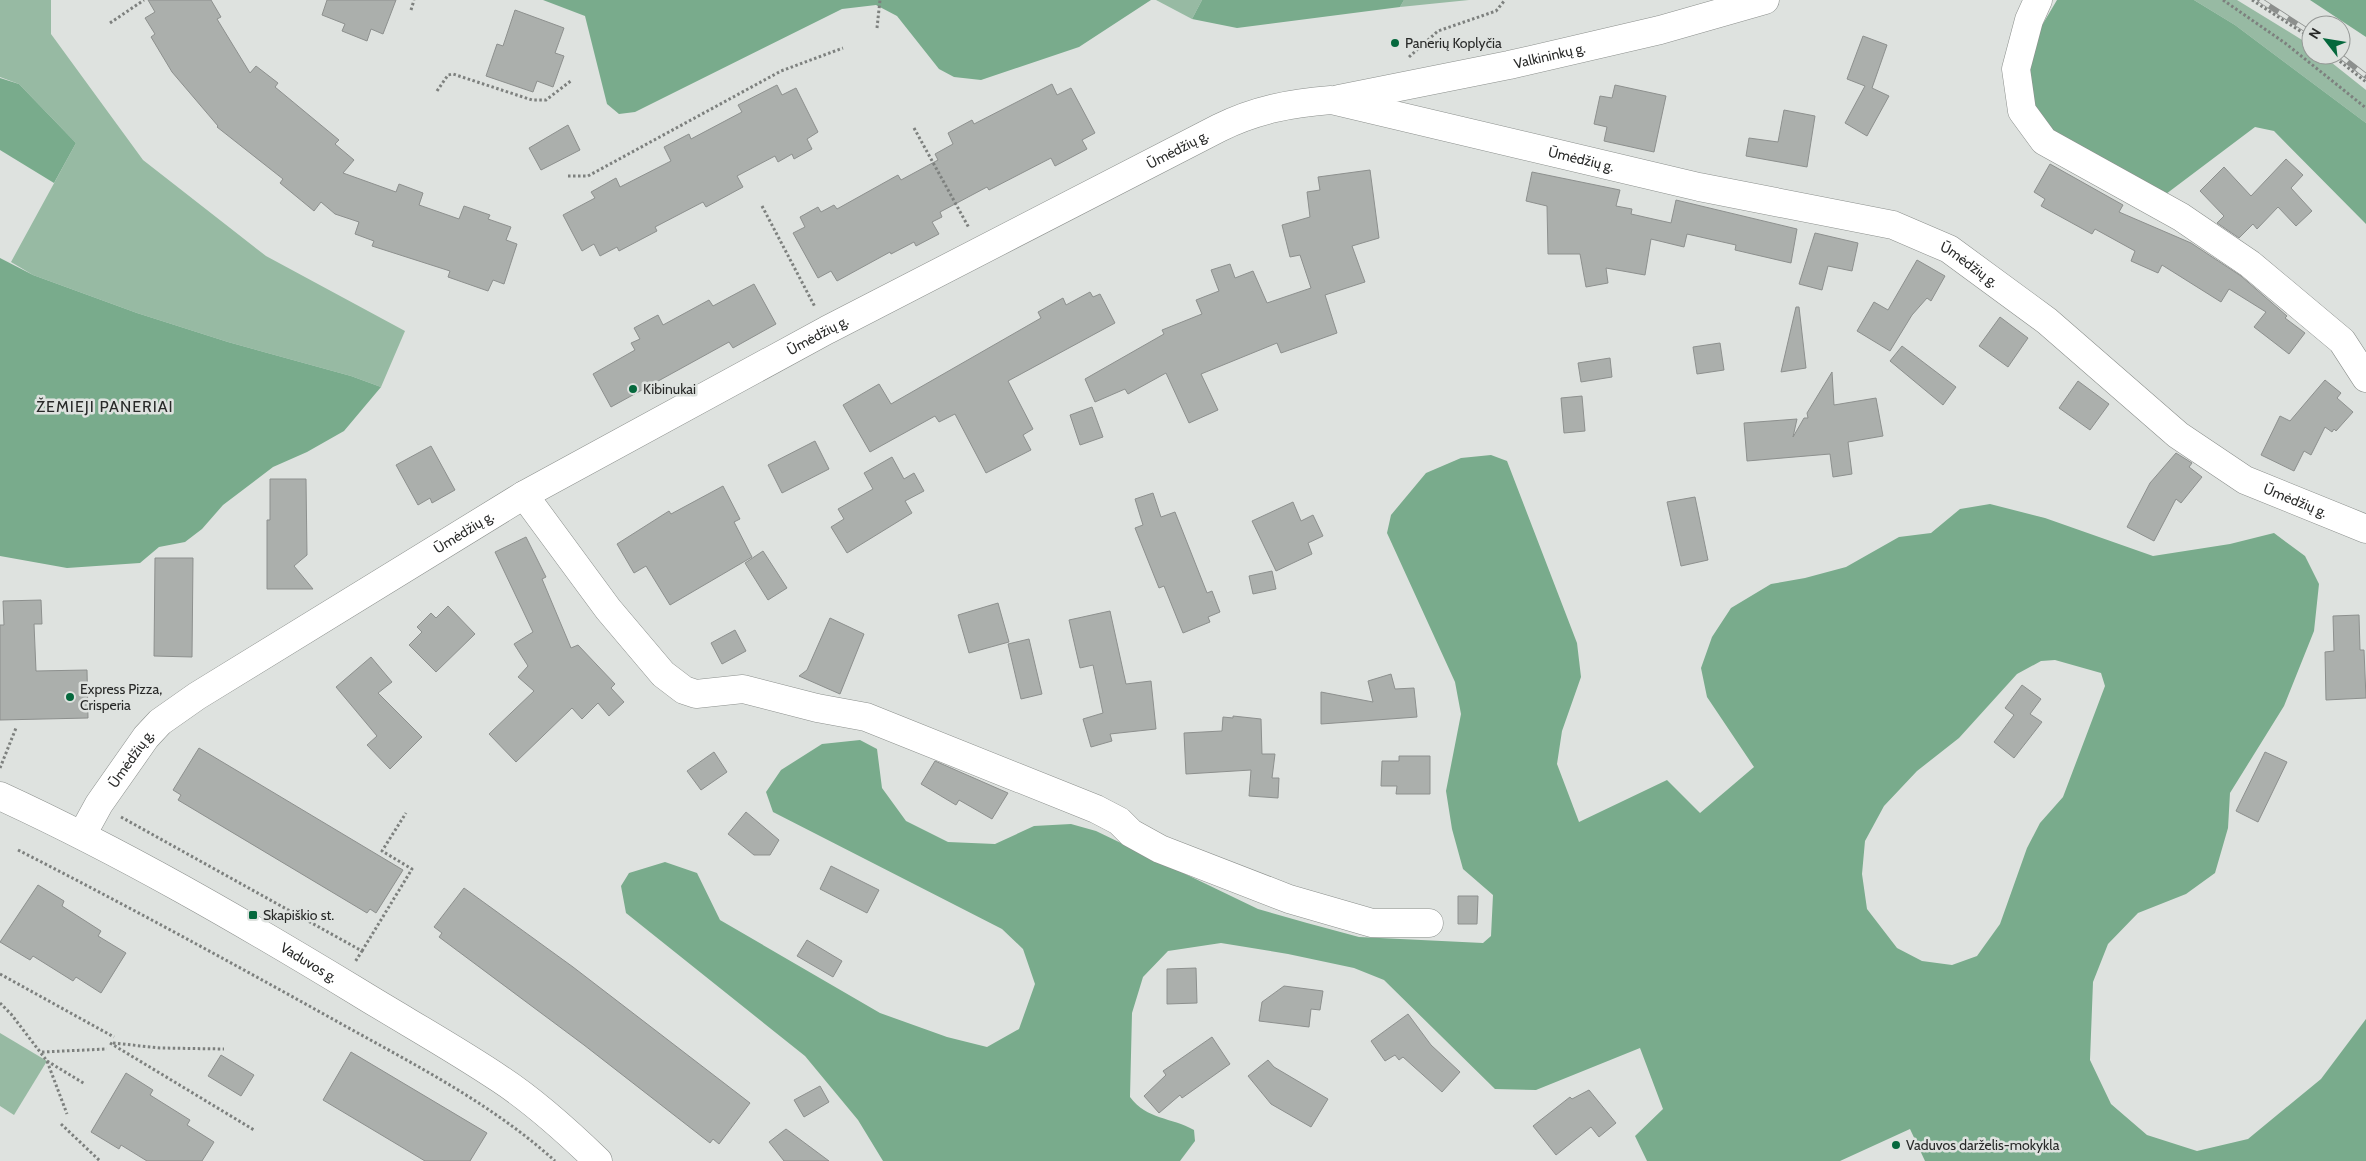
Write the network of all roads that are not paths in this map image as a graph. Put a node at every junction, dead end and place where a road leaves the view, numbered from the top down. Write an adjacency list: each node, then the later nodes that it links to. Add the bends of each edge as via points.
1 (1765, 0): 3 (street, Valkininkų g., via 1641,35)
2 (2038, 0): 4 (street, via 2016,69 2022,111 2044,141 2181,217 2250,264 2342,340)
3 (1331, 100): 5 (street, Ūmėdžių g., via 1295,102 1234,120 826,330); 6 (street, Ūmėdžių g., via 1698,187 1893,225 1949,249 2047,321 2178,435 2245,480)
4 (2366, 378)
5 (524, 496): 8 (street, Ūmėdžių g., via 197,696 160,722 127,762); 9 (street, via 608,609 663,674 684,690 696,694 743,689 866,717 1096,809 1160,849 1289,899 1372,923)
6 (2366, 529)
7 (0, 796): 8 (street, Vaduvos g.)
8 (82, 835): 10 (street, Vaduvos g., via 342,982 500,1079 567,1131)
9 (1429, 923)
10 (598, 1161)

